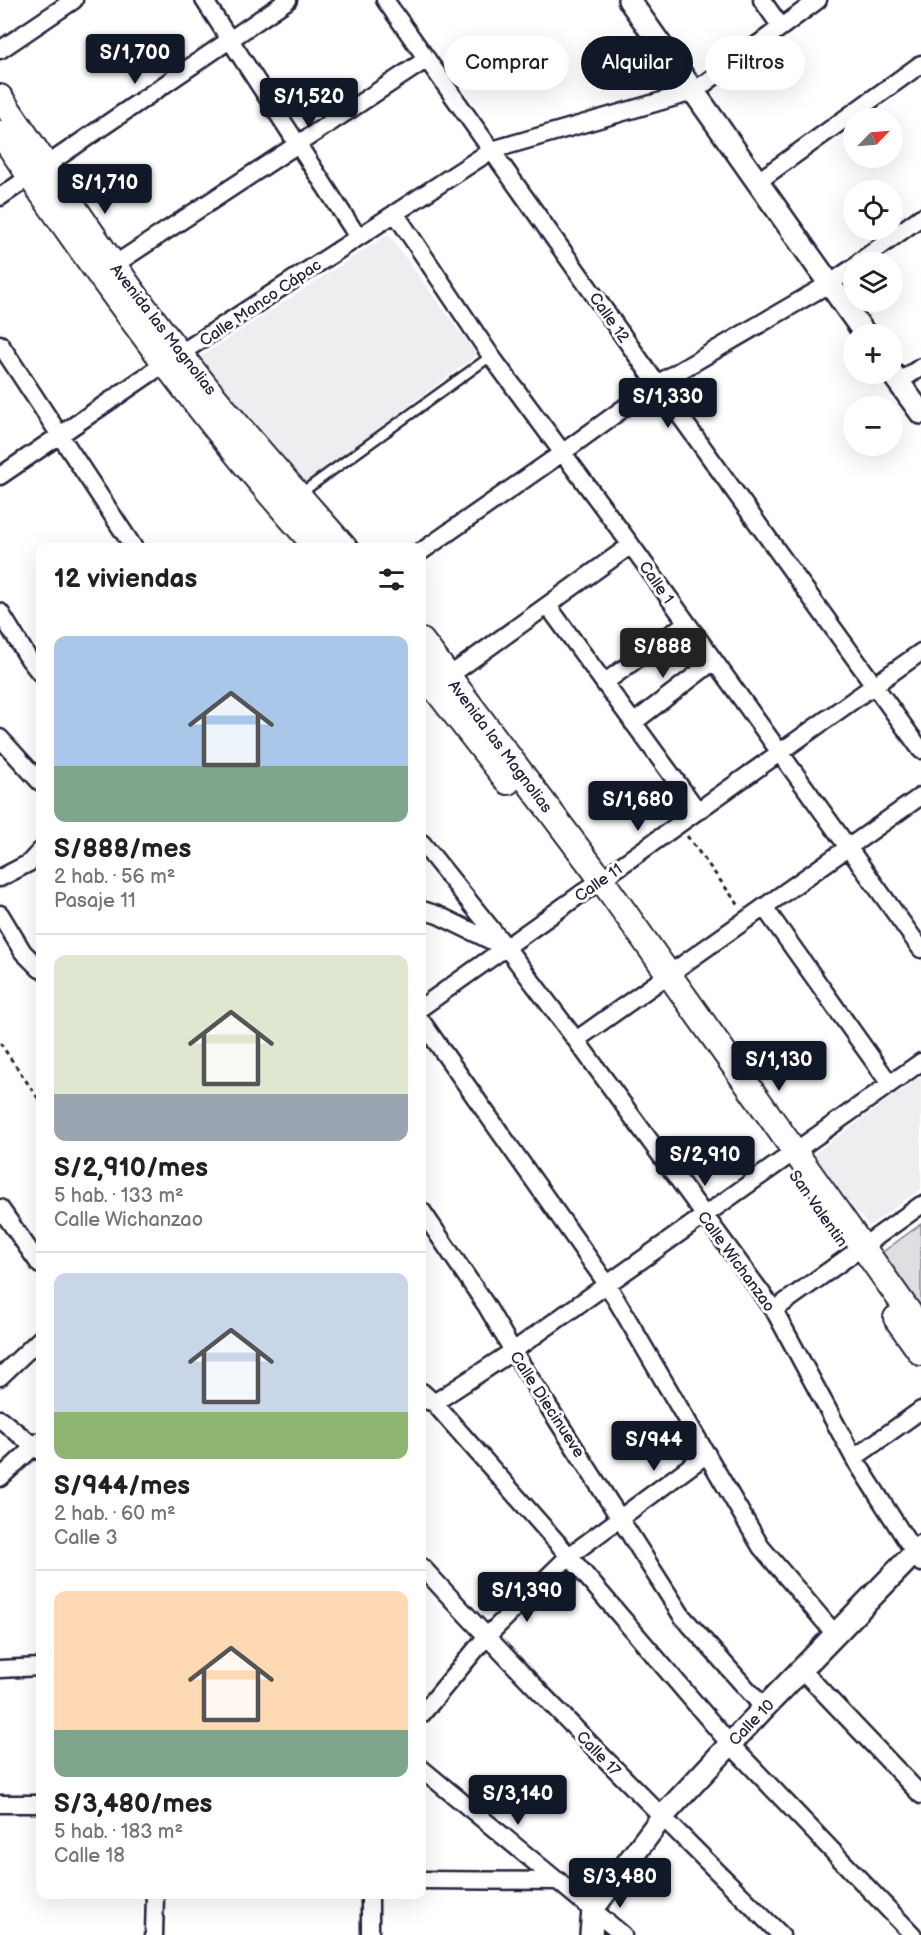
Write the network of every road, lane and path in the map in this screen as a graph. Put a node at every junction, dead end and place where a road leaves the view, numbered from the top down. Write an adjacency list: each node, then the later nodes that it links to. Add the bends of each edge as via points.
1 (204, 0): 9 (street)
2 (288, 0): 9 (street)
3 (385, 0): 11 (street, Calle 12)
4 (629, 0): 13 (street)
5 (762, 0): 8 (street)
6 (818, 0): 8 (street)
7 (71, 1): 10 (street)
8 (781, 27): 13 (street)
9 (231, 39): 16 (street); 18 (street)
10 (0, 50)
11 (427, 59): 16 (street); 17 (street, Calle 12)
12 (921, 64): 19 (street)
13 (693, 92): 17 (street, Calle Manco Cápac); 19 (street)
14 (0, 97): 18 (main road, Avenida las Magnolias)
15 (0, 133): 18 (main road, Avenida las Magnolias)
16 (298, 144): 23 (street); 25 (street)
17 (492, 150): 21 (street, Calle Manco Cápac); 34 (street, Calle 12)
18 (38, 171): 20 (street); 25 (main road, Avenida las Magnolias); 31 (main road, Avenida las Magnolias, via 98,276)
19 (757, 182): 27 (street)
20 (0, 197)
21 (395, 213): 23 (street, Calle Manco Cápac); 30 (street, Calle 1)
22 (921, 217): 24 (street)
23 (358, 237): 31 (street, Calle Manco Cápac)
24 (873, 252)
25 (114, 265): 31 (main road, Avenida las Magnolias)
26 (843, 275): 27 (street)
27 (831, 283): 28 (street); 34 (street)
28 (859, 324)
29 (0, 344): 37 (street)
30 (491, 356): 38 (street, Calle 1); 40 (lane)
31 (172, 359): 37 (street, Calle Manco Cápac); 40 (main road, Avenida las Magnolias); 42 (main road, Avenida las Magnolias, via 281,507)
32 (921, 367): 33 (street)
33 (903, 374)
34 (657, 384): 38 (street); 56 (street, Calle 12)
35 (901, 384): 36 (street)
36 (921, 413)
37 (60, 433): 39 (street, Calle Manco Cápac); 41 (street)
38 (562, 453): 44 (street, Calle 1); 45 (street)
39 (0, 476)
40 (298, 495): 43 (main road, Avenida las Magnolias)
41 (131, 543)
42 (313, 543)
43 (341, 543)
44 (631, 545): 46 (street); 48 (street, Calle 1)
45 (426, 548)
46 (548, 606): 53 (street); 55 (street)
47 (0, 612): 52 (street)
48 (686, 623): 51 (street, Calle 1); 55 (street)
49 (426, 646): 53 (main road, Avenida las Magnolias)
50 (921, 652): 56 (street, Calle 11)
51 (714, 661): 57 (street); 60 (street, Calle 1)
52 (36, 668)
53 (449, 676): 69 (main road, Avenida las Magnolias)
54 (426, 677): 69 (main road, Avenida las Magnolias)
55 (604, 682): 57 (street)
56 (875, 686): 59 (street, Calle 12); 60 (street, Calle 11)
57 (633, 723): 63 (street)
58 (0, 738): 61 (street)
59 (921, 750)
60 (781, 753): 63 (street, Calle 11); 66 (street, Calle 1)
61 (36, 778)
62 (921, 796): 66 (street)
63 (698, 812): 64 (street, Calle 11)
64 (679, 825): 69 (street, Calle 11); 73 (path)
65 (426, 848): 74 (street, Calle Wichanzao)
66 (848, 848): 70 (street); 75 (street, Calle 1)
67 (36, 855): 68 (street)
68 (0, 878)
69 (596, 883): 74 (street, Calle 11); 77 (main road, San Valentin)
70 (764, 907): 73 (street); 83 (street)
71 (426, 911): 74 (street)
72 (0, 914): 76 (street, via 23,952)
73 (749, 918): 77 (street)
74 (506, 947): 78 (street, Calle 11); 80 (street, Calle Wichanzao)
75 (921, 949)
76 (36, 965)
77 (664, 978): 80 (street); 85 (main road, San Valentin)
78 (426, 1004)
79 (426, 1028): 92 (street)
80 (576, 1040): 88 (street, Calle Wichanzao)
81 (0, 1042): 84 (path)
82 (921, 1062): 83 (street)
83 (890, 1084): 85 (street)
84 (36, 1095)
85 (790, 1155): 88 (street); 90 (main road, San Valentin)
86 (921, 1205): 90 (street)
87 (2, 1216): 91 (street)
88 (705, 1216): 92 (street); 93 (street, Calle Wichanzao)
89 (426, 1217): 96 (street, Calle Diecinueve)
90 (857, 1250): 93 (street); 94 (main road, San Valentin); 97 (main road, San Valentin)
91 (36, 1260)
92 (608, 1284): 96 (street); 104 (street)
93 (774, 1310): 105 (street, Calle Wichanzao)
94 (921, 1329)
95 (36, 1343): 98 (street)
96 (513, 1351): 99 (street); 107 (street, Calle Diecinueve)
97 (921, 1353)
98 (0, 1377)
99 (426, 1398): 109 (street)
100 (921, 1410): 105 (street)
101 (0, 1419): 102 (street)
102 (36, 1444)
103 (36, 1449): 106 (street)
104 (707, 1454): 107 (street); 111 (street, via 761,1546)
105 (854, 1458): 108 (street, Calle Wichanzao)
106 (0, 1479)
107 (621, 1518): 109 (street); 116 (street, Calle Diecinueve, via 682,1617)
108 (918, 1554): 111 (street, Calle 10)
109 (569, 1556): 112 (street); 118 (street)
110 (426, 1571): 112 (street, Calle 17)
111 (835, 1634): 115 (street, Calle 10)
112 (486, 1637): 117 (street); 123 (street, Calle 17)
113 (36, 1667): 114 (street)
114 (0, 1669)
115 (801, 1669): 116 (street, Calle 10); 120 (street)
116 (764, 1708): 118 (street, Calle 10)
117 (426, 1709)
118 (730, 1743): 123 (street, Calle 10); 134 (street)
119 (426, 1772): 125 (street)
120 (921, 1795)
121 (0, 1804): 122 (street)
122 (36, 1804)
123 (662, 1817): 128 (street, Calle 10); 133 (street, Calle 17)
124 (426, 1880): 125 (street)
125 (559, 1881): 128 (street)
126 (155, 1899): 129 (street)
127 (370, 1899): 130 (street)
128 (593, 1909): 131 (street); 132 (street)
129 (154, 1935)
130 (370, 1935)
131 (591, 1935)
132 (623, 1935)
133 (781, 1935)
134 (913, 1935)

